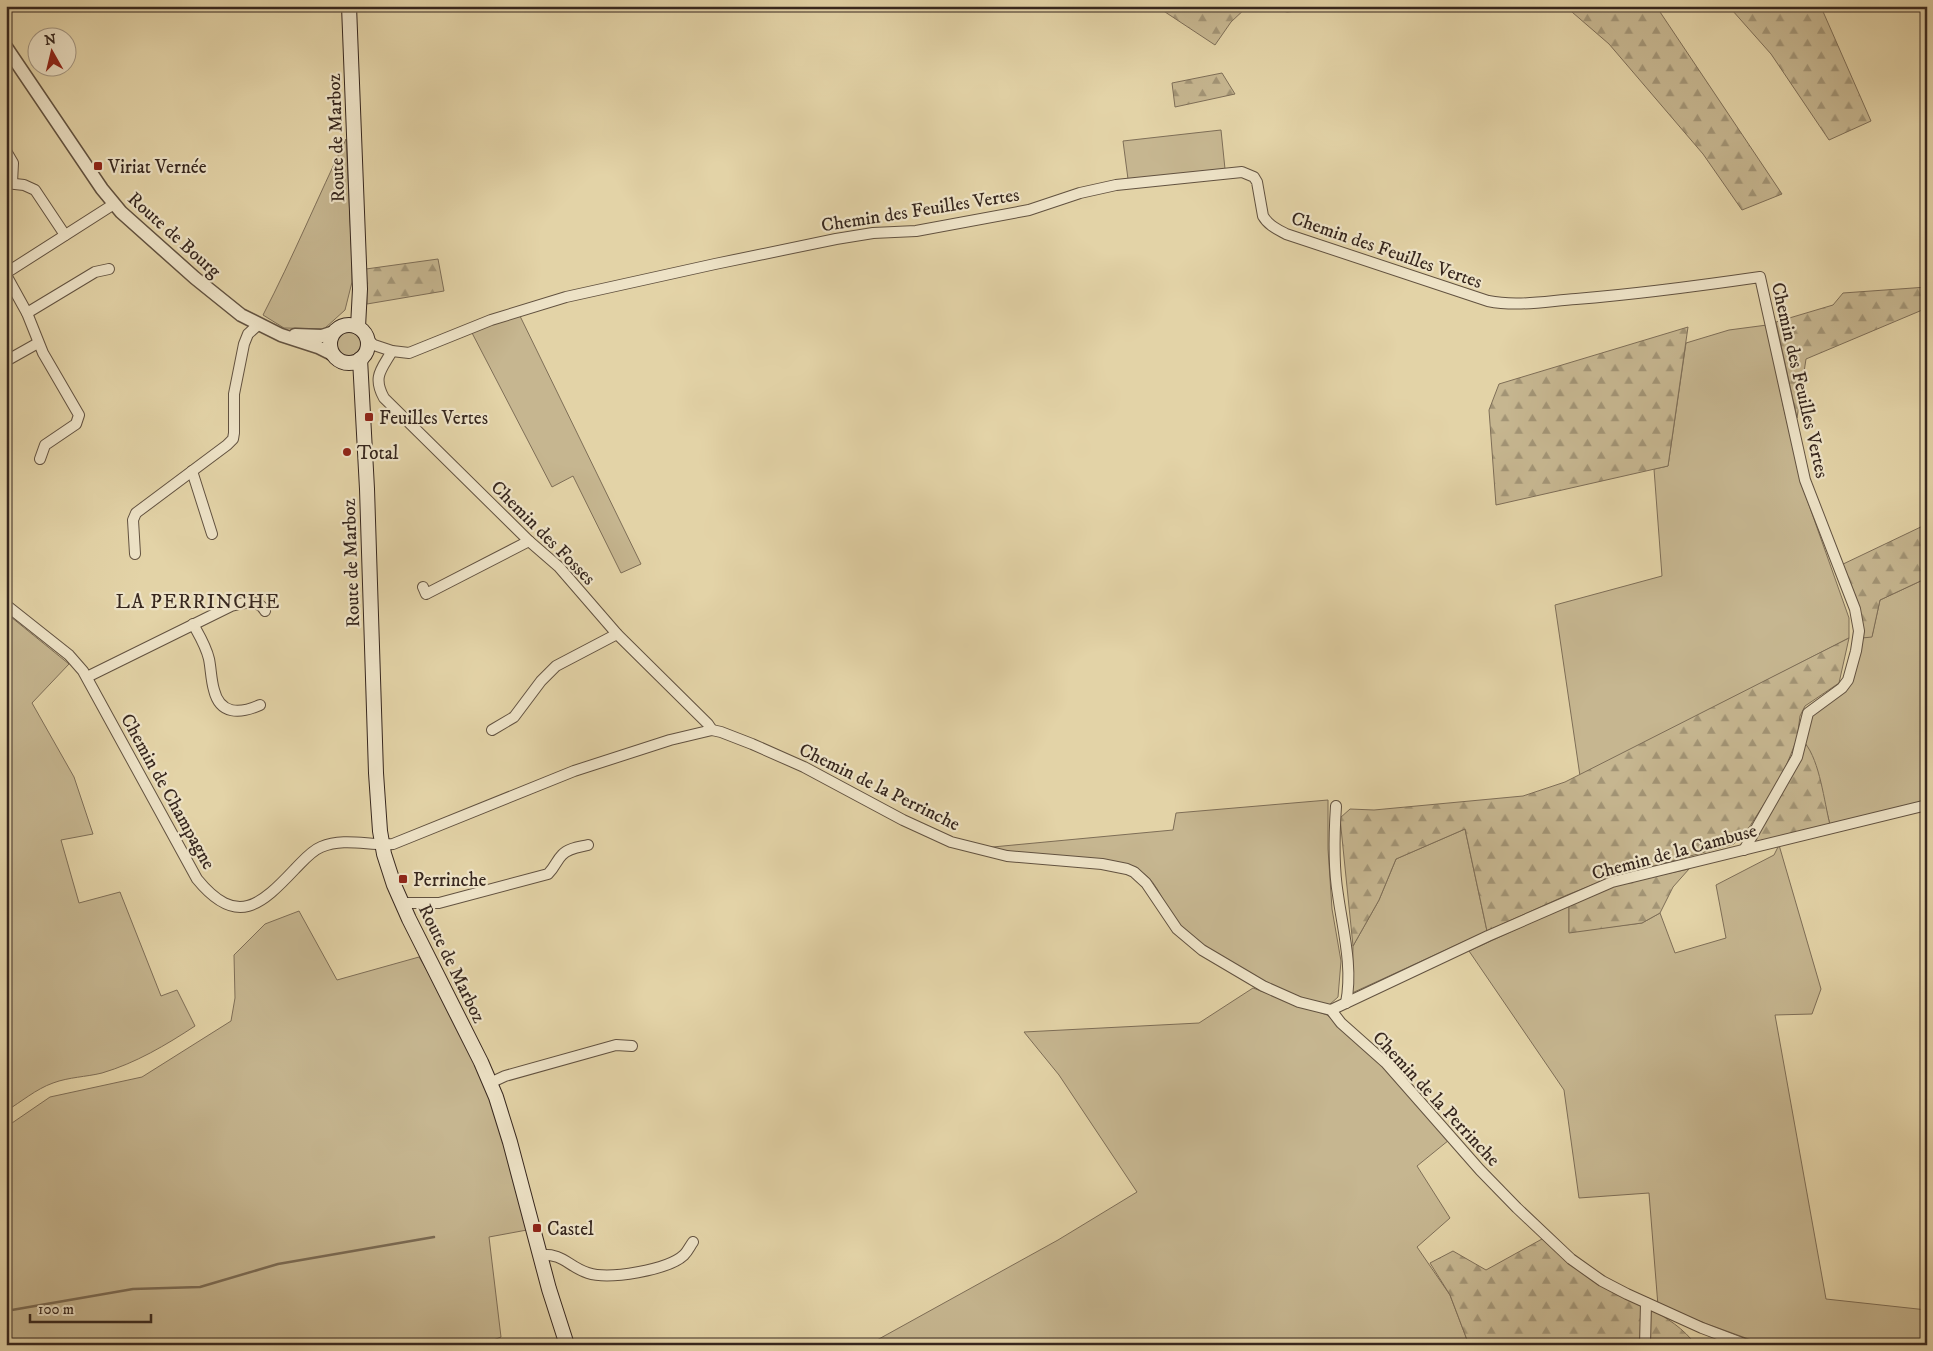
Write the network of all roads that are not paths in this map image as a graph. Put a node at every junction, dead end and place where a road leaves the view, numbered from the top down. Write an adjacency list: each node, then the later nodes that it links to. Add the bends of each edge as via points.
1 (350, 6): 11 (main road, Route de Marboz, via 359,269)
2 (6, 47): 5 (street, Route de Bourg)
3 (6, 151): 4 (street, via 13,163)
4 (9, 183): 6 (street, via 35,190)
5 (114, 204): 6 (street); 10 (street, Route de Bourg, via 223,302)
6 (65, 236): 8 (street)
7 (109, 269): 9 (street, via 95,272)
8 (6, 274): 9 (street)
9 (27, 313): 13 (street)
10 (265, 327): 11 (street, Route de Bourg, via 308,337); 16 (street, Route de Bourg); 22 (street, via 248,334 244,344 234,394 233,438)
11 (346, 328): 12 (main road); 16 (main road, via 330,343)
12 (367, 339): 14 (street); 17 (main road)
13 (38, 343): 18 (street); 21 (street, via 80,415 76,424 45,445)
14 (380, 348): 15 (street, Chemin des Feuilles Vertes); 17 (street, via 370,350)
15 (392, 351): 24 (street, Chemin des Fosses, via 379,375 384,398); 39 (street, Chemin des Feuilles Vertes, via 416,351 491,320 566,297 715,264 836,239 916,231 1010,214 1039,208 1080,192 1116,185 1242,172 1254,176 1257,182 1265,220 1286,234 1488,302 1508,304 1624,295 1760,277 1805,480 1855,609 1859,631 1848,680 1808,713 1797,757)
16 (332, 354): 19 (main road)
17 (362, 357): 19 (main road, via 355,362); 20 (main road, Route de Marboz)
18 (6, 362)
19 (344, 362): 20 (main road, Route de Marboz)
20 (361, 406): 37 (main road, Route de Marboz, via 367,489 376,773)
21 (40, 459)
22 (192, 471): 23 (street); 25 (street, via 133,517)
23 (212, 534)
24 (529, 540): 26 (street, via 426,594); 30 (street, Chemin des Fosses, via 559,567)
25 (135, 554)
26 (423, 587)
27 (6, 605): 31 (street, Chemin de Champagne, via 70,655)
28 (265, 611): 29 (street, via 259,604 239,604)
29 (193, 624): 31 (street); 32 (street, via 206,651 214,692 221,704 238,712)
30 (617, 634): 33 (street, via 556,666 514,717); 34 (street, Chemin des Fosses)
31 (87, 677): 37 (street, Chemin de Champagne, via 197,879 222,901 243,907 262,902 321,847 340,842)
32 (260, 705)
33 (492, 730)
34 (712, 730): 37 (street, via 574,771 406,840); 42 (street, Chemin de la Perrinche, via 804,767 951,842 1007,856 1102,864 1134,872 1152,891 1177,929 1202,950 1263,986 1300,1002)
35 (1927, 805): 39 (street, Chemin de la Cambuse)
36 (1336, 806): 41 (street, via 1334,854 1349,969)
37 (382, 845): 40 (main road, Route de Marboz)
38 (588, 845): 40 (street, via 567,851 548,874 439,903)
39 (1744, 850): 41 (street, Chemin de la Cambuse, via 1612,882)
40 (402, 903): 44 (main road, Route de Marboz)
41 (1346, 1003): 42 (street, Chemin de la Cambuse)
42 (1331, 1010): 47 (street, Chemin de la Perrinche, via 1341,1023 1386,1062 1480,1170 1544,1235 1602,1281)
43 (632, 1046): 44 (street, via 616,1045)
44 (490, 1083): 46 (main road, Route de Marboz, via 510,1142)
45 (693, 1242): 46 (street, via 684,1255 671,1263 626,1275 589,1274 562,1257)
46 (539, 1255): 48 (main road, Route de Marboz)
47 (1646, 1303): 49 (street); 50 (street, Chemin de la Perrinche)
48 (567, 1345)
49 (1645, 1345)
50 (1747, 1345)

